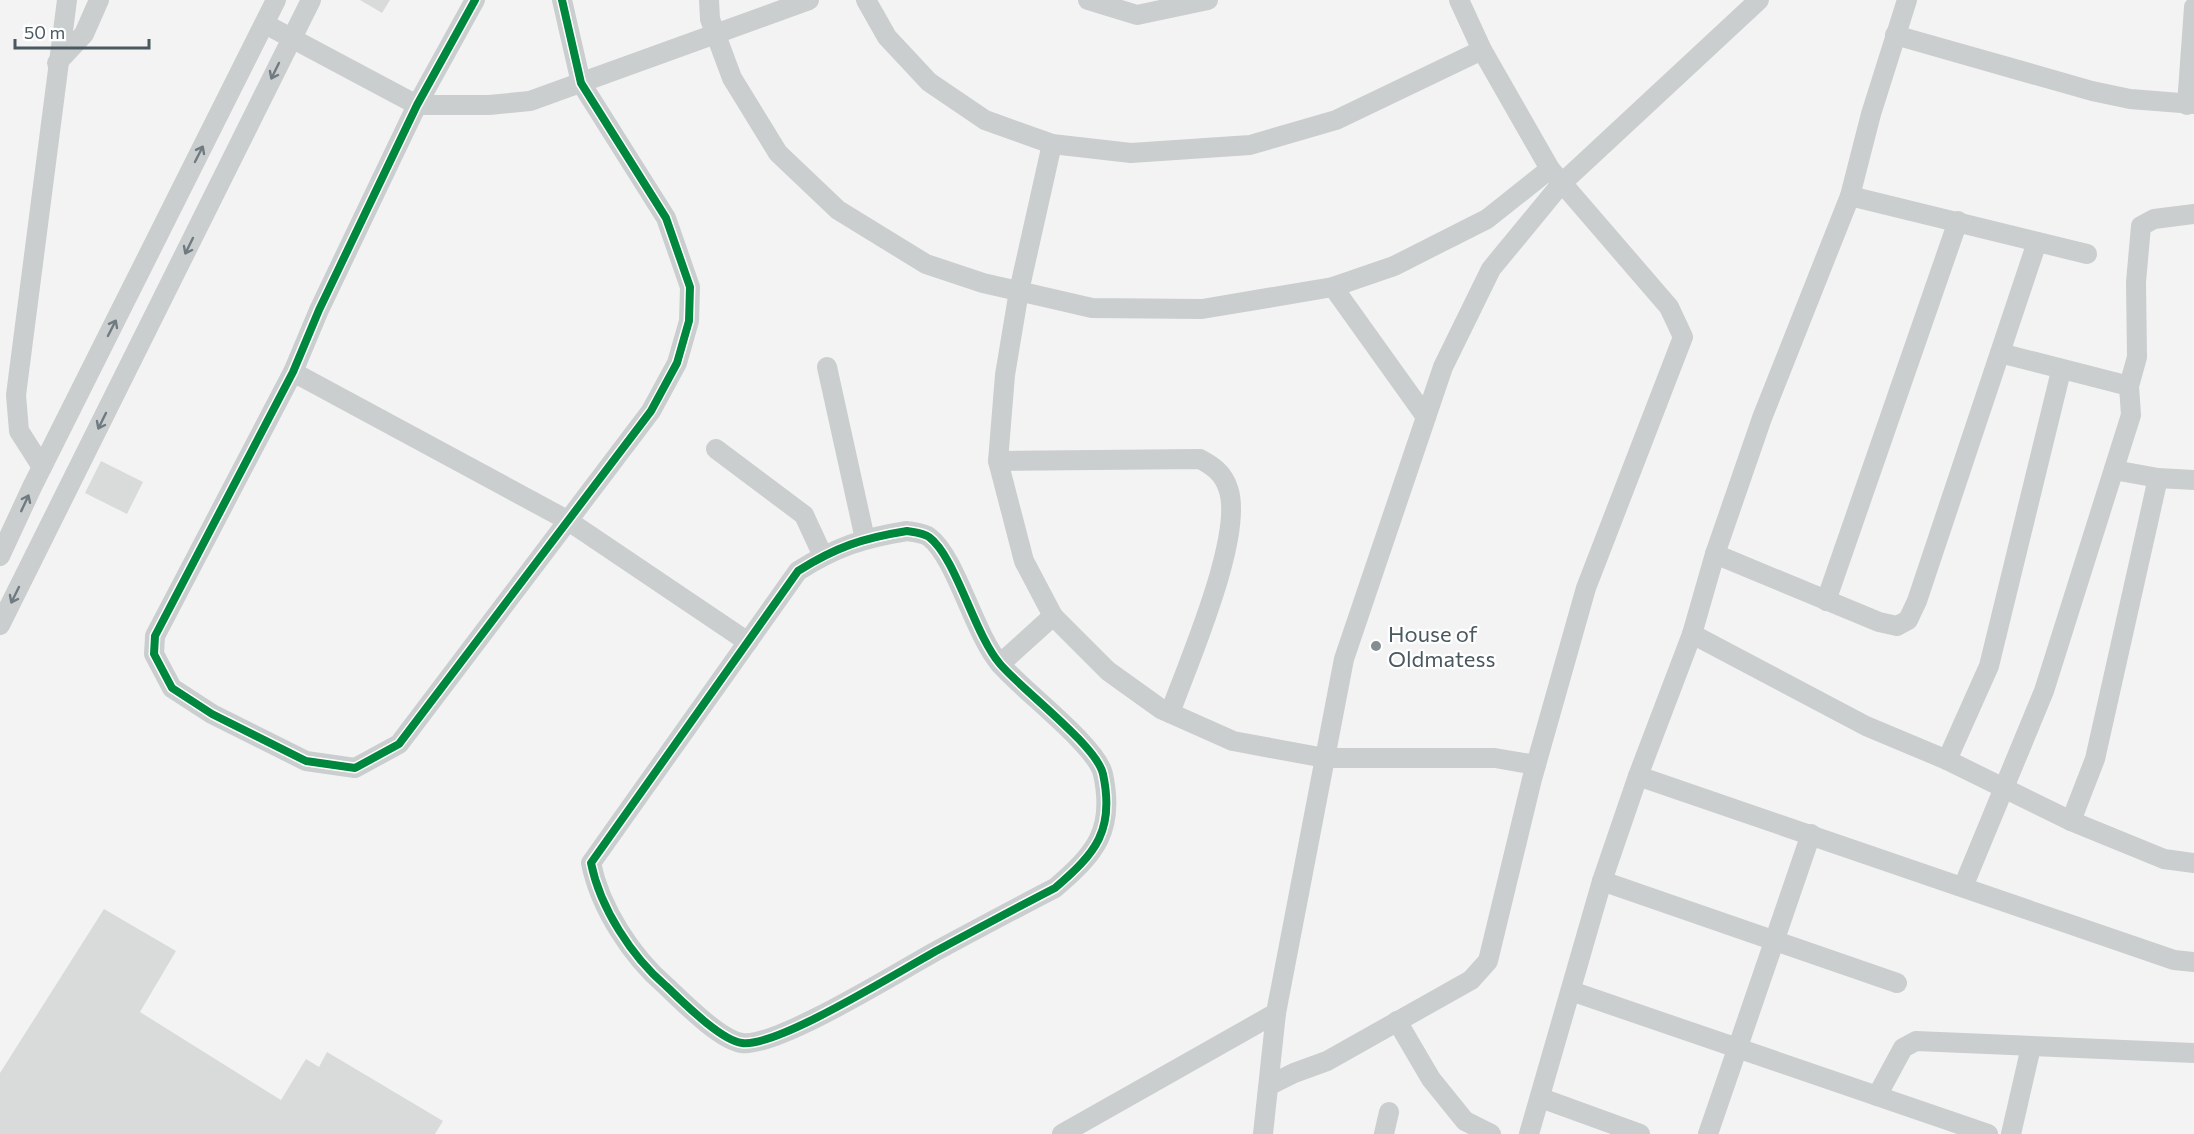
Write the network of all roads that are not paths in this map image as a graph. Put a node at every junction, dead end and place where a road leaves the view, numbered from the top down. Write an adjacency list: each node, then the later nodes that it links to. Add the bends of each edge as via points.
1 (67, 0): 21 (street)
2 (99, 0): 21 (street, via 84,34)
3 (276, 0): 16 (street)
4 (311, 0): 19 (street)
5 (475, 0): 24 (street)
6 (562, 0): 22 (street)
7 (709, 0): 17 (street)
8 (809, 0): 17 (street)
9 (867, 0): 25 (street, via 887,37 929,82 985,120)
10 (1088, 0): 11 (street, via 1137,15)
11 (1208, 0)
12 (1459, 0): 20 (street)
13 (1759, 0): 26 (street)
14 (1901, 1): 18 (street)
15 (2194, 7): 23 (street)
16 (265, 24): 19 (street); 42 (street, one-way to 16)
17 (716, 34): 22 (street); 33 (street, via 732,78 778,153 838,210 926,264)
18 (1895, 34): 23 (street, via 2092,91); 27 (street)
19 (291, 39): 24 (street); 53 (street, one-way to 53)
20 (1482, 50): 25 (street, via 1336,120 1250,145 1131,153); 26 (street)
21 (57, 63): 42 (street, via 16,395 19,431)
22 (581, 83): 24 (street, via 530,101); 46 (street, via 666,219 690,287 689,321 677,363 651,411)
23 (2190, 104)
24 (417, 105): 37 (street, via 318,310)
25 (1052, 144): 33 (street)
26 (1555, 177): 32 (street, via 1487,219 1394,266); 39 (street, via 1491,269 1443,367); 60 (street, via 1669,307 1683,337 1586,588)
27 (1850, 196): 29 (street); 48 (street, via 1762,418)
28 (2194, 214): 38 (street, via 2154,219 2141,226 2136,282 2137,357)
29 (1958, 221): 30 (street); 51 (street)
30 (2037, 242): 31 (street); 34 (street)
31 (2087, 254)
32 (1333, 287): 33 (street, via 1202,309 1092,308); 39 (street)
33 (1019, 291): 41 (street, via 1005,375)
34 (2000, 353): 36 (street); 51 (street, via 1908,620 1897,626)
35 (827, 367): 47 (street)
36 (2061, 371): 38 (street); 59 (street, via 1989,666)
37 (293, 372): 46 (street); 46 (street, via 155,636 154,654 172,688 212,714 306,761 355,768 399,744)
38 (2129, 386): 43 (street, via 2131,415)
39 (1426, 417): 58 (street, via 1344,659)
40 (716, 449): 50 (street, via 804,515)
41 (998, 461): 52 (street, via 1024,561); 57 (street, via 1200,459 1218,469 1228,488 1233,512 1228,549)
42 (42, 467): 49 (street, one-way to 42)
43 (2114, 470): 44 (street); 62 (street, via 2044,691)
44 (2158, 478): 45 (street); 63 (street, via 2095,759)
45 (2194, 480)
46 (567, 520): 55 (street)
47 (865, 539): 50 (street); 56 (street, via 907,531 928,536 944,555 971,615)
48 (1714, 554): 51 (street); 54 (street)
49 (0, 556)
50 (823, 556): 55 (street, via 798,571)
51 (1826, 602)
52 (1053, 616): 56 (street); 57 (street, via 1108,671)
53 (0, 626)
54 (1692, 634): 59 (street, via 1866,726); 61 (street)
55 (748, 642): 56 (street, via 591,863 594,881 645,968 709,1025 741,1043 764,1041 810,1020 1055,888 1098,844 1108,808 1103,771 1080,741)
56 (1000, 664)
57 (1170, 713): 58 (street, via 1233,741)
58 (1325, 758): 60 (street, via 1495,758); 72 (street)
59 (1947, 760): 62 (street)
60 (1536, 765): 73 (street, via 1488,961 1471,980)
61 (1638, 776): 64 (street); 66 (street)
62 (2004, 788): 63 (street); 67 (street)
63 (2071, 821): 65 (street, via 2164,859)
64 (1811, 834): 67 (street); 68 (street)
65 (2194, 863)
66 (1602, 881): 68 (street); 71 (street)
67 (1963, 887): 69 (street, via 2174,960)
68 (1775, 940): 70 (street); 75 (street)
69 (2194, 962)
70 (1897, 983)
71 (1571, 992): 75 (street); 79 (street)
72 (1276, 1013): 77 (street); 81 (street)
73 (1397, 1021): 77 (street, via 1327,1061); 84 (street, via 1431,1079 1465,1121)
74 (2031, 1047): 76 (street); 78 (street, via 1916,1041 1903,1048); 89 (street)
75 (1738, 1048): 78 (street); 87 (street)
76 (2194, 1053)
77 (1270, 1085): 82 (street)
78 (1877, 1096): 88 (street)
79 (1540, 1098): 85 (street); 86 (street)
80 (1389, 1112): 83 (street)
81 (1062, 1134)
82 (1263, 1134)
83 (1384, 1134)
84 (1491, 1134)
85 (1529, 1134)
86 (1640, 1134)
87 (1708, 1134)
88 (1988, 1134)
89 (2011, 1134)

